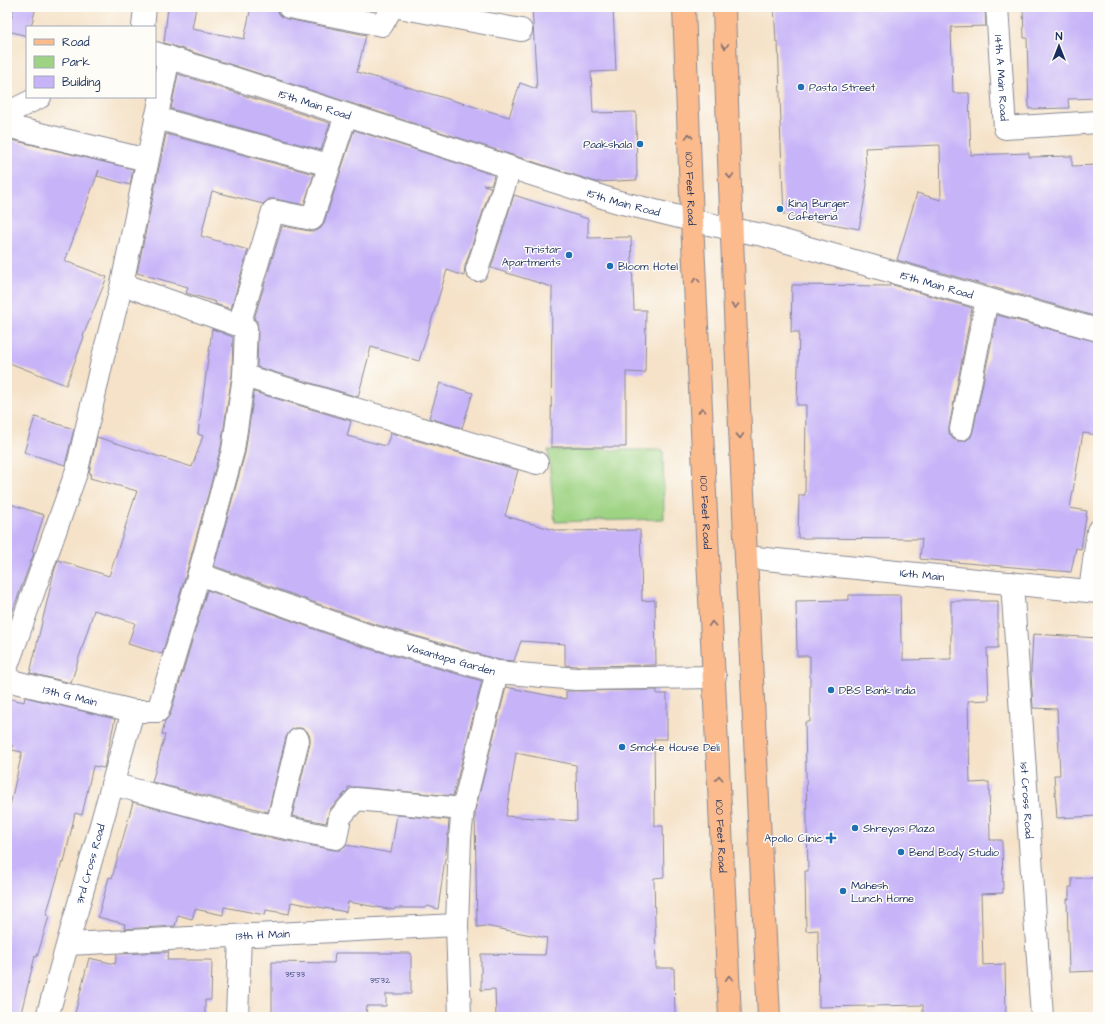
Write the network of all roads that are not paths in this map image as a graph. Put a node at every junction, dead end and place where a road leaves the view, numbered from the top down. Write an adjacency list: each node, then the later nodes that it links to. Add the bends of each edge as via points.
1 (145, 7): 8 (street)
2 (289, 7): 3 (street, via 382,25)
3 (392, 7)
4 (399, 7): 9 (street)
5 (684, 7): 19 (main road, 100 Feet Road, one-way to 5)
6 (724, 7): 20 (main road, one-way to 20)
7 (997, 7): 15 (street, 14th A Main Road, via 1006,128)
8 (143, 26)
9 (521, 30)
10 (162, 55): 13 (street, 15th Main Road); 14 (street)
11 (38, 98): 12 (street)
12 (8, 113): 16 (street, via 15,128)
13 (346, 115): 17 (street); 18 (street, 15th Main Road)
14 (156, 118): 16 (street); 17 (street)
15 (1098, 122)
16 (147, 160): 22 (street)
17 (330, 165): 24 (street, via 312,219 273,211)
18 (510, 168): 19 (street, 15th Main Road, via 615,201); 21 (street)
19 (692, 221): 20 (street, 15th Main Road); 36 (main road, 100 Feet Road, one-way to 19)
20 (732, 230): 23 (street, 15th Main Road, via 763,235); 30 (main road, one-way to 30)
21 (477, 270)
22 (122, 284): 24 (street); 34 (street, via 77,470)
23 (987, 299): 25 (street, 15th Main Road); 27 (street)
24 (239, 325): 26 (street, via 246,328)
25 (1098, 330)
26 (244, 376): 28 (street); 31 (street, via 233,450)
27 (961, 429)
28 (537, 463)
29 (1098, 531): 33 (street)
30 (746, 557): 32 (street, 16th Main); 50 (main road)
31 (199, 574): 35 (street, Vasantapa Garden, via 367,635); 38 (street, 13th G Main, via 158,710)
32 (1012, 583): 33 (street, 16th Main); 51 (street, 1st Cross Road)
33 (1094, 591)
34 (7, 666)
35 (497, 672): 36 (street, Vasantapa Garden, via 576,679); 41 (street)
36 (715, 677): 49 (main road, 100 Feet Road, one-way to 36)
37 (7, 680): 38 (street, 13th G Main)
38 (133, 711): 40 (street, 3rd Cross Road)
39 (298, 740): 42 (street)
40 (112, 784): 42 (street); 45 (street, 3rd Cross Road)
41 (462, 809): 42 (street, via 356,800 340,817 336,838); 43 (street)
42 (277, 826)
43 (457, 925): 44 (street, 13th H Main); 48 (street)
44 (240, 936): 45 (street, 13th H Main); 47 (street)
45 (68, 944): 46 (street, 3rd Cross Road)
46 (47, 1017)
47 (237, 1017)
48 (460, 1017)
49 (730, 1017)
50 (769, 1017)
51 (1042, 1017)

